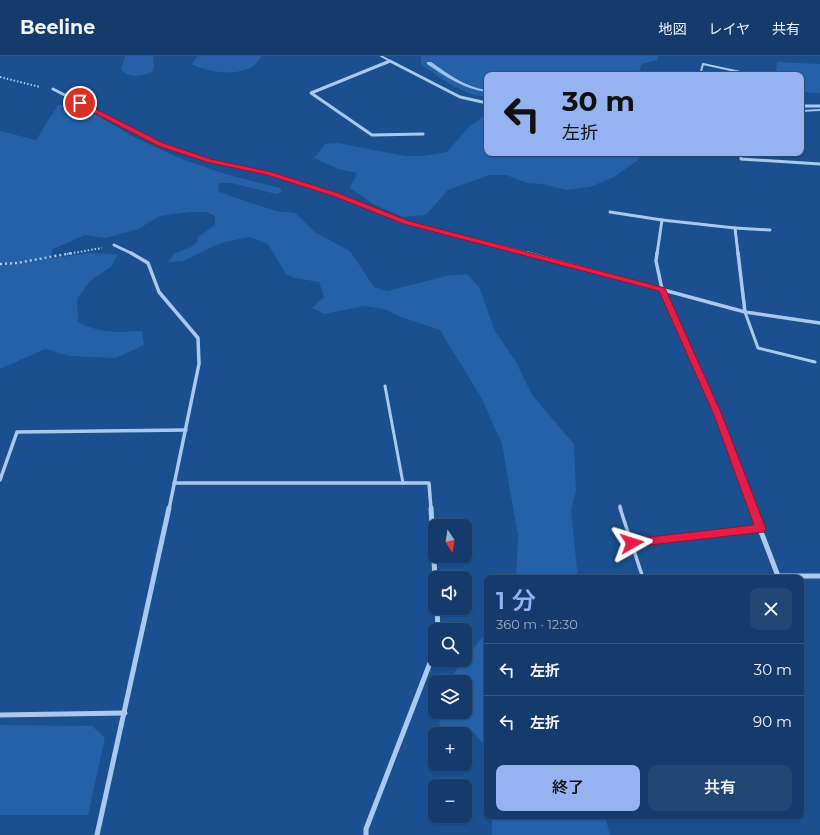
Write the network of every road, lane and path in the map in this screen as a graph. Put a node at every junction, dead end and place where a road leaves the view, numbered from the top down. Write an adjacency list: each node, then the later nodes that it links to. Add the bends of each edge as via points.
1 (381, 56): 2 (lane)
2 (390, 61): 7 (street, via 460,97); 10 (street, via 311,93 372,135)
3 (701, 72): 4 (lane, via 703,64)
4 (740, 72)
5 (0, 77): 6 (path)
6 (53, 89): 19 (street, via 160,144 209,161 268,173 336,194 407,223)
7 (484, 102)
8 (804, 106): 9 (street)
9 (820, 106)
10 (422, 134)
11 (741, 156): 12 (street, via 741,159)
12 (820, 164)
13 (610, 212): 14 (street)
14 (662, 220): 15 (street); 19 (street, via 656,261)
15 (735, 228): 16 (street); 20 (street)
16 (770, 230)
17 (114, 245): 18 (path); 24 (street, via 148,263 159,292 198,338 199,364)
18 (0, 264)
19 (662, 289): 20 (street); 29 (street, via 718,415)
20 (745, 312): 21 (street); 22 (lane, via 758,348)
21 (820, 323)
22 (815, 362)
23 (385, 386): 26 (lane)
24 (186, 430): 25 (street, via 18,432); 27 (street)
25 (0, 480)
26 (403, 482): 27 (street); 31 (street, via 429,483)
27 (174, 483): 37 (street)
28 (620, 506): 30 (lane)
29 (761, 529): 30 (street); 33 (street)
30 (632, 543): 32 (lane)
31 (435, 571)
32 (642, 575)
33 (778, 575)
34 (804, 576): 35 (street)
35 (820, 576)
36 (428, 667): 40 (street, via 366,829)
37 (125, 713): 38 (street); 39 (street)
38 (0, 715)
39 (98, 835)
40 (366, 835)

